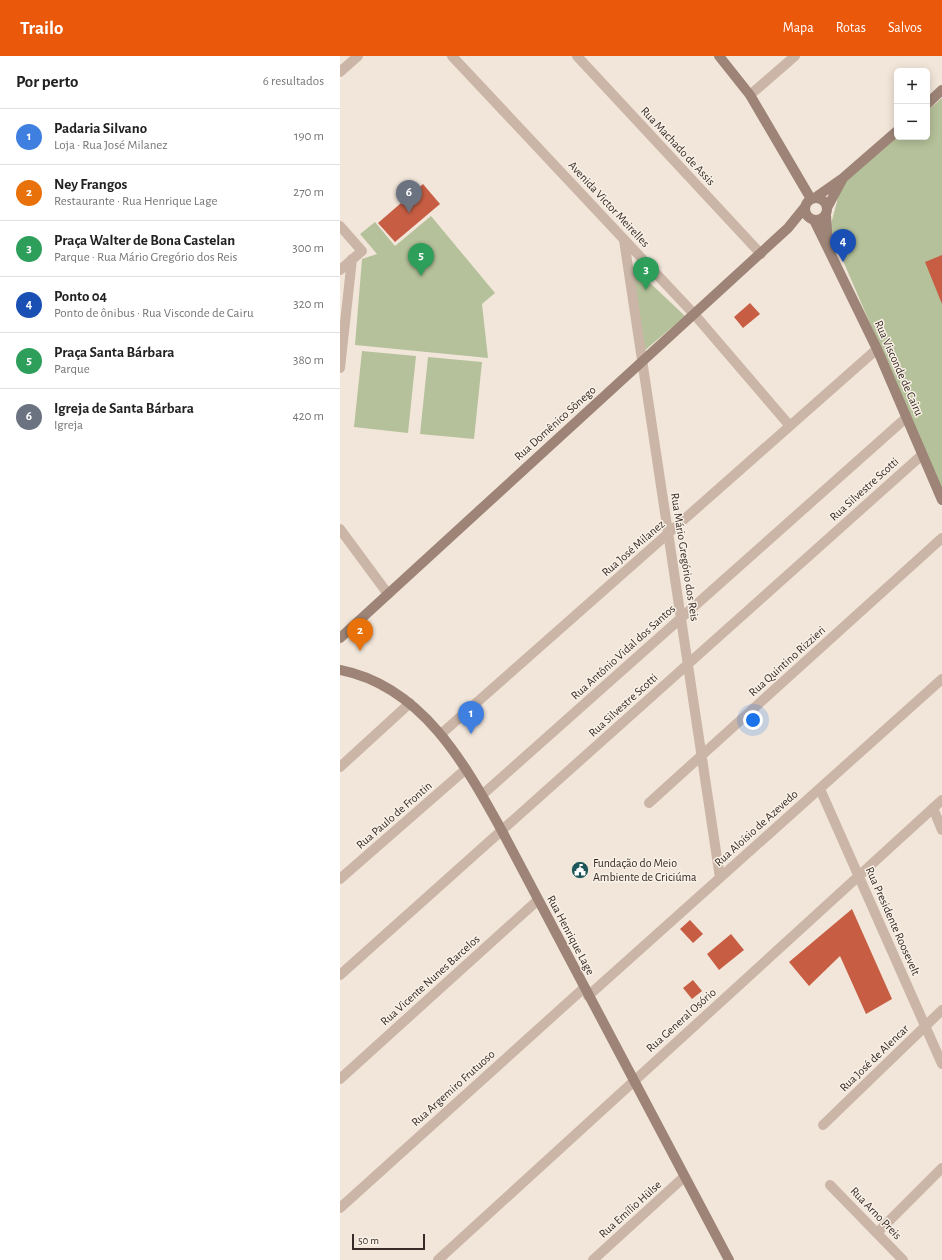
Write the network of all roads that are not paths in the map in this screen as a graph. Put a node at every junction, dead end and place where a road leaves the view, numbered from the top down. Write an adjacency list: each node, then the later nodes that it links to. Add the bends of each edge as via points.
1 (358, 56): 6 (street)
2 (452, 56): 17 (street, Avenida Victor Meirelles)
3 (577, 56): 19 (street, Rua Machado de Assis)
4 (718, 56): 8 (street)
5 (795, 56): 8 (street)
6 (340, 72)
7 (942, 90): 9 (street)
8 (750, 95): 12 (street)
9 (930, 101)
10 (894, 134): 11 (street, Rua Domênico Sônego)
11 (843, 178): 12 (street, Rua Domênico Sônego); 13 (street, Rua Domênico Sônego)
12 (811, 201): 13 (street, via 823,200); 14 (street, via 806,214); 16 (street, Rua Domênico Sônego)
13 (827, 211): 14 (street, via 821,219); 18 (street, Rua Visconde de Cairu)
14 (813, 220): 16 (street, Rua Domênico Sônego); 18 (street, Rua Visconde de Cairu)
15 (340, 226): 20 (street, via 362,251)
16 (788, 228): 19 (street, Rua Domênico Sônego)
17 (624, 240): 22 (street, Avenida Victor Meirelles); 24 (street, Rua Mário Gregório dos Reis)
18 (828, 248): 23 (street, Rua Visconde de Cairu)
19 (761, 254): 22 (street, Rua Domênico Sônego)
20 (352, 260): 21 (street); 25 (street)
21 (340, 270)
22 (694, 314): 24 (street, Rua Domênico Sônego); 27 (street, Avenida Victor Meirelles)
23 (877, 350): 26 (street, Rua Visconde de Cairu); 27 (street, Rua José Milanez)
24 (642, 362): 31 (street, Rua Mário Gregório dos Reis); 33 (street, Rua Domênico Sônego)
25 (340, 368)
26 (907, 417): 28 (street, Rua Visconde de Cairu); 34 (street, Rua Antônio Vidal dos Santos)
27 (790, 426): 31 (street, Rua José Milanez)
28 (923, 454): 29 (street, Rua Visconde de Cairu); 36 (street, Rua Silvestre Scotti)
29 (942, 500)
30 (340, 529): 33 (street)
31 (668, 534): 34 (street, Rua Mário Gregório dos Reis); 40 (street, Rua José Milanez)
32 (942, 538): 41 (street, Rua Quintino Rizzieri)
33 (388, 594): 35 (street, Rua Domênico Sônego)
34 (682, 618): 36 (street, Rua Mário Gregório dos Reis); 45 (street, Rua Antônio Vidal dos Santos)
35 (340, 638)
36 (687, 665): 41 (street, Rua Mário Gregório dos Reis); 50 (street, Rua Silvestre Scotti)
37 (340, 670): 39 (street, Rua Henrique Lage, via 378,683)
38 (942, 679): 44 (street, Rua Aloísio de Azevedo)
39 (410, 703): 40 (street, Rua Henrique Lage); 42 (street)
40 (441, 734): 43 (street, Rua Henrique Lage)
41 (702, 755): 47 (street, Rua Quintino Rizzieri); 52 (street, Rua Mário Gregório dos Reis)
42 (340, 767)
43 (466, 769): 45 (street, Rua Henrique Lage); 53 (street, Rua Paulo de Frontin)
44 (820, 788): 51 (street, Rua Presidente Roosevelt); 52 (street, Rua Aloísio de Azevedo)
45 (482, 795): 50 (street, Rua Henrique Lage)
46 (942, 800): 48 (street, Rua General Osório)
47 (649, 803)
48 (933, 808): 49 (street); 51 (street, Rua General Osório)
49 (942, 830)
50 (502, 831): 54 (street, Rua Henrique Lage); 55 (street, Rua Silvestre Scotti)
51 (859, 876): 58 (street, Rua Presidente Roosevelt); 61 (street, Rua General Osório)
52 (720, 878): 56 (street, Rua Aloísio de Azevedo)
53 (340, 879)
54 (538, 900): 56 (street, Rua Henrique Lage); 60 (street, Rua Vicente Nunes Barcelos)
55 (340, 975)
56 (586, 992): 61 (street, Rua Henrique Lage); 66 (street, Rua Argemiro Frutuoso)
57 (942, 1010): 58 (street, Rua José de Alencar)
58 (926, 1026): 59 (street, Rua Presidente Roosevelt); 62 (street, Rua José de Alencar)
59 (942, 1064)
60 (340, 1079)
61 (634, 1082): 64 (street, Rua Henrique Lage); 68 (street, Rua General Osório)
62 (823, 1125)
63 (942, 1168): 67 (street)
64 (684, 1177): 69 (street, Rua Emílio Hülse); 70 (street, Rua Henrique Lage)
65 (830, 1185): 67 (street, Rua Arno Preis)
66 (340, 1208)
67 (877, 1233): 71 (street, Rua Arno Preis)
68 (438, 1260)
69 (593, 1260)
70 (729, 1260)
71 (903, 1260)

